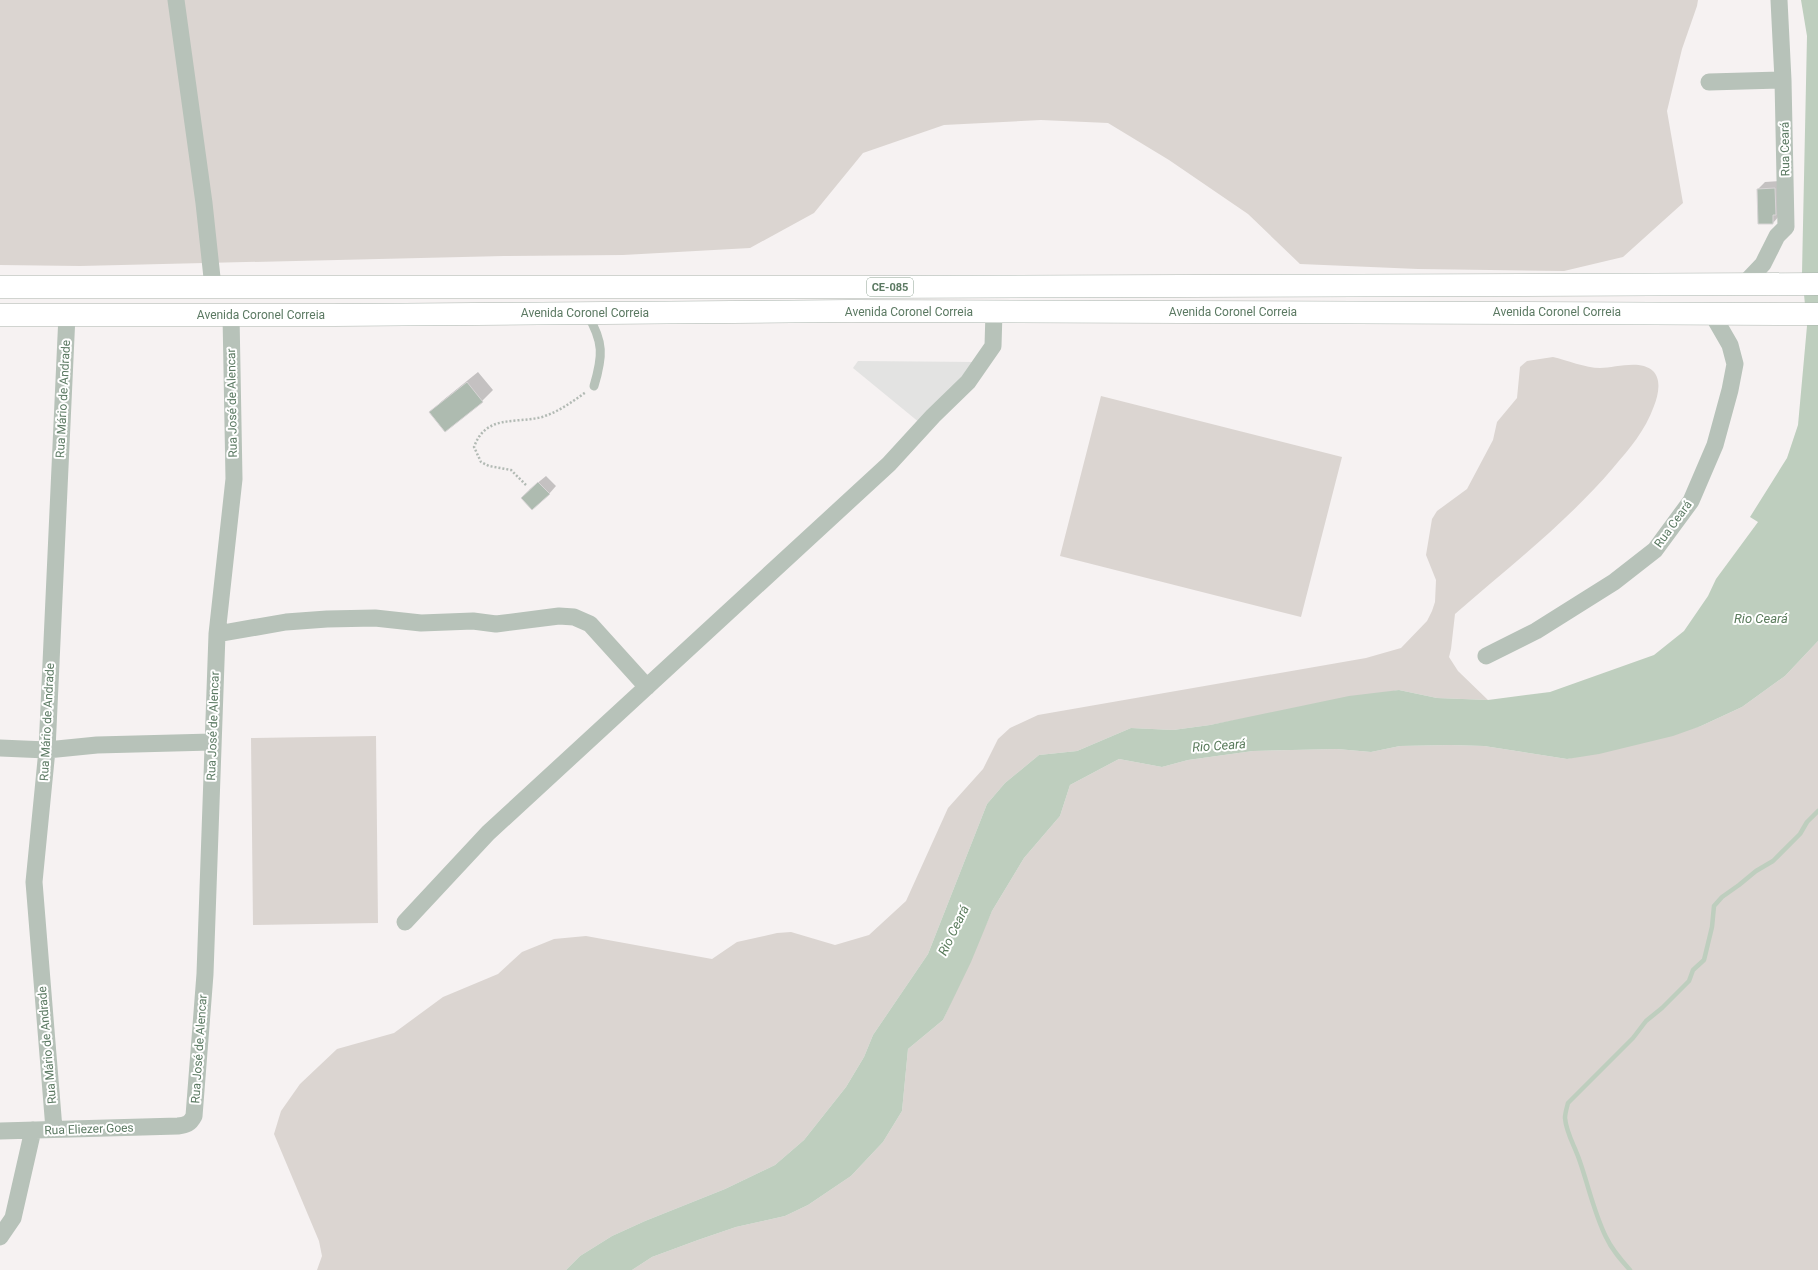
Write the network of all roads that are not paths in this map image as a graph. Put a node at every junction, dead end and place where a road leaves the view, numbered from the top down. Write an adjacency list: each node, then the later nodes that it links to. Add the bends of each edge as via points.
1 (176, 0): 8 (street)
2 (1779, 0): 3 (street, Rua Ceará)
3 (1783, 80): 4 (street); 5 (street, Rua Ceará, via 1786,227 1777,236 1763,264)
4 (1708, 82)
5 (1744, 284): 6 (highway, Avenida Coronel Correia / CE-085); 8 (highway, Avenida Coronel Correia / CE-085)
6 (1818, 284)
7 (0, 287): 8 (highway, Avenida Coronel Correia / CE-085)
8 (213, 288)
9 (994, 312): 10 (highway, Avenida Coronel Correia / CE-085); 11 (highway, Avenida Coronel Correia / CE-085); 19 (street, via 993,346 968,382 889,464)
10 (1711, 312): 12 (highway, Avenida Coronel Correia / CE-085); 18 (street, Rua Ceará, via 1730,345 1735,364 1715,445 1691,501 1655,550 1624,574 1536,632)
11 (587, 313): 15 (highway, Avenida Coronel Correia / CE-085); 16 (lane, via 596,327 601,346 601,361)
12 (1818, 314)
13 (0, 315): 14 (highway, Avenida Coronel Correia / CE-085)
14 (67, 315): 15 (highway, Avenida Coronel Correia / CE-085); 22 (street, Rua Mário de Andrade)
15 (231, 315): 17 (street, Rua José de Alencar, via 234,479)
16 (594, 386)
17 (217, 634): 19 (street, via 286,622 327,619 375,618 421,623 473,621 496,624 559,616 574,617 590,624); 20 (street, Rua José de Alencar)
18 (1486, 656)
19 (647, 686): 23 (street, via 488,833)
20 (212, 742): 22 (street, via 97,745); 24 (street, Rua José de Alencar, via 204,974 194,1116 187,1125)
21 (0, 748): 22 (street)
22 (47, 750): 25 (street, Rua Mário de Andrade, via 34,882)
23 (405, 922)
24 (178, 1126): 25 (street, Rua Eliezer Goes)
25 (54, 1129): 26 (street, Rua Eliezer Goes)
26 (33, 1130): 27 (street, Rua Eliezer Goes); 28 (street, via 12,1218)
27 (0, 1131)
28 (0, 1237)

